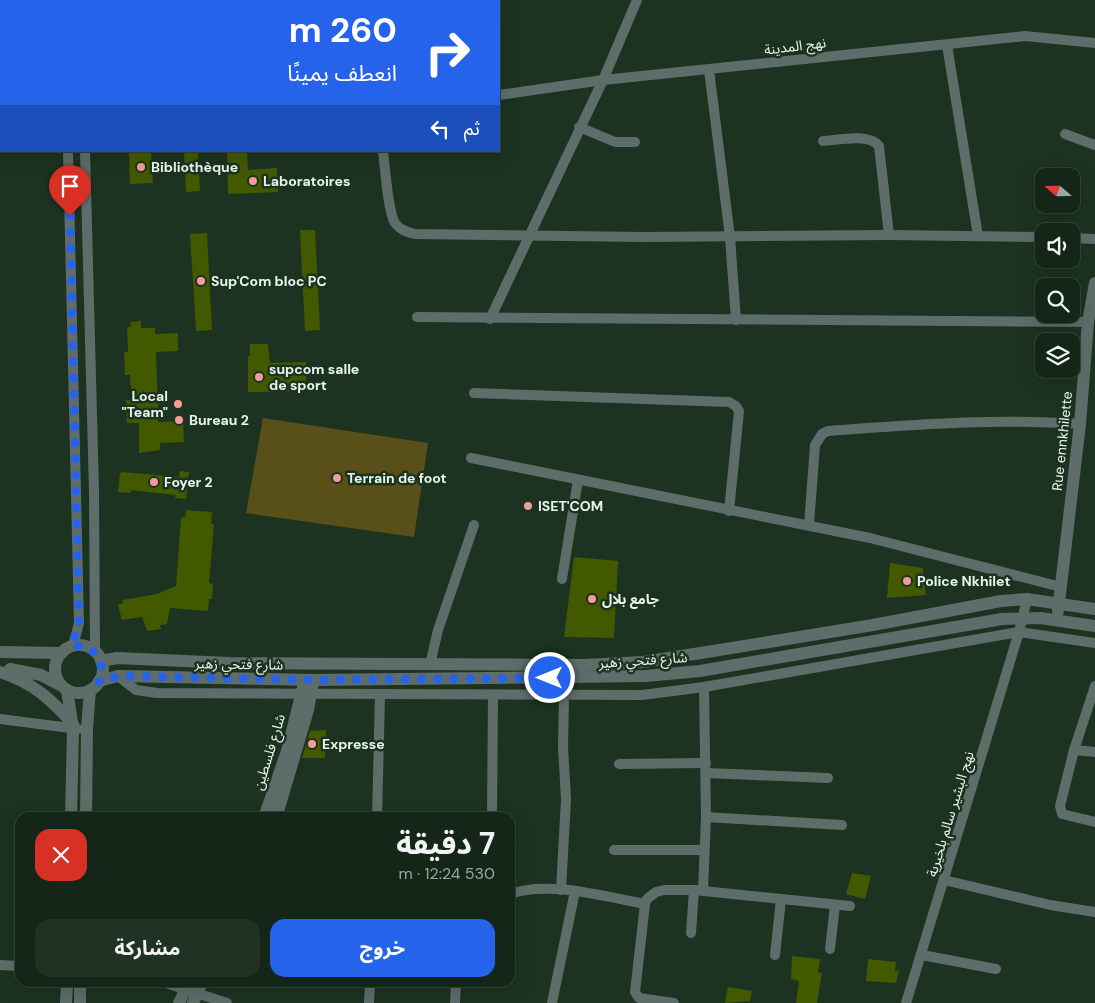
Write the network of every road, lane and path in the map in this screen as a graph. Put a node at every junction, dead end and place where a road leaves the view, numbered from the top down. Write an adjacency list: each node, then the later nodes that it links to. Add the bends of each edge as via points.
1 (637, 0): 5 (street)
2 (1095, 43): 3 (street, نهج المدينة, via 1025,36)
3 (947, 45): 4 (street, نهج المدينة); 17 (street)
4 (709, 70): 5 (street, نهج المدينة); 18 (street)
5 (603, 80): 6 (street, نهج المدينة); 7 (street)
6 (500, 95)
7 (579, 127): 10 (street, via 615,142); 16 (street)
8 (1064, 134): 11 (street)
9 (824, 141): 15 (street, via 864,139 879,146)
10 (635, 142)
11 (1095, 145)
12 (68, 152): 45 (street, via 79,623)
13 (85, 152): 47 (street)
14 (383, 152): 16 (street, via 391,213 395,223 405,232)
15 (889, 234): 17 (street); 18 (street)
16 (529, 236): 18 (street); 24 (street)
17 (978, 236): 19 (street)
18 (730, 237): 25 (street)
19 (1035, 237)
20 (1080, 238): 21 (street)
21 (1095, 239)
22 (1095, 283): 26 (street, Rue ennkhilette)
23 (417, 317): 24 (street)
24 (490, 319): 25 (street)
25 (736, 320): 26 (street)
26 (1090, 329): 28 (street, Rue ennkhilette)
27 (474, 393): 31 (street, via 729,402 739,411)
28 (1080, 424): 33 (street, via 973,421 828,431 815,445); 35 (street, Rue ennkhilette)
29 (471, 458): 30 (street)
30 (578, 480): 31 (street); 34 (street)
31 (728, 511): 33 (street)
32 (474, 525): 48 (street, via 438,630)
33 (809, 526): 35 (street, via 931,552)
34 (562, 579)
35 (1061, 587): 37 (street, Rue ennkhilette)
36 (1027, 599): 37 (street, شارع فتحي زهير); 39 (street, نهج البشير سالم بلخيرية); 48 (street, شارع فتحي زهير, via 643,662)
37 (1060, 602): 38 (street, شارع فتحي زهير); 40 (street, Rue ennkhilette)
38 (1095, 609)
39 (1023, 618): 40 (street, شارع فتحي زهير); 42 (street, نهج البشير سالم بلخيرية); 51 (street, شارع فتحي زهير, via 700,671 646,676)
40 (1057, 619): 41 (street, شارع فتحي زهير); 43 (street)
41 (1095, 626)
42 (1019, 632): 43 (street); 55 (street); 79 (street, نهج البشير سالم بلخيرية)
43 (1054, 636): 44 (street)
44 (1095, 643)
45 (67, 650): 46 (street); 47 (street, via 89,648); 54 (street, via 55,665 57,679)
46 (0, 652)
47 (98, 657): 48 (street, شارع فتحي زهير, via 229,663); 52 (street, via 102,675)
48 (430, 665)
49 (0, 670): 54 (street, via 42,675); 61 (street, via 24,680 45,695)
50 (118, 676): 51 (street, شارع فتحي زهير); 52 (street, شارع فتحي زهير); 56 (street, via 142,692)
51 (309, 680): 56 (street)
52 (95, 686): 54 (street, via 75,693); 62 (street)
53 (1095, 686): 63 (street)
54 (64, 687): 61 (street)
55 (704, 687): 59 (street, via 642,695); 66 (street)
56 (307, 694): 57 (street); 70 (street, شارع فلسطين); 71 (street, شارع فلسطين)
57 (380, 695): 58 (street); 72 (street)
58 (493, 696): 59 (street); 73 (street)
59 (564, 696): 80 (street, via 566,799)
60 (0, 719): 61 (street)
61 (73, 727): 62 (street); 68 (street)
62 (87, 729): 69 (street)
63 (1074, 750): 64 (street); 75 (street, via 1060,810 1067,816)
64 (1095, 752)
65 (619, 764): 66 (street)
66 (706, 768): 67 (street); 74 (street)
67 (828, 778)
68 (71, 812)
69 (86, 812)
70 (266, 812)
71 (278, 812)
72 (377, 812)
73 (492, 812)
74 (706, 817): 76 (street); 78 (street)
75 (1095, 822)
76 (842, 825)
77 (614, 850): 78 (street)
78 (704, 850): 81 (street)
79 (944, 880): 88 (street); 92 (street, نهج البشير سالم بلخيرية)
80 (561, 890): 82 (street); 83 (street)
81 (698, 890): 84 (street); 85 (street, via 656,892); 89 (street)
82 (575, 891): 85 (street); 107 (street)
83 (515, 892)
84 (781, 899): 86 (street); 91 (street)
85 (645, 904): 108 (street, via 634,992 639,998)
86 (835, 905): 87 (street); 90 (street)
87 (850, 906)
88 (1095, 912)
89 (691, 933)
90 (830, 949)
91 (775, 955)
92 (922, 955): 95 (street); 109 (street, نهج البشير سالم بلخيرية)
93 (0, 965): 94 (street)
94 (15, 966)
95 (996, 969)
96 (67, 987): 101 (street)
97 (80, 987): 102 (street)
98 (370, 987): 105 (street)
99 (456, 987): 106 (street)
100 (193, 990): 103 (street); 104 (street)
101 (66, 1003)
102 (80, 1003)
103 (179, 1003)
104 (227, 1003)
105 (369, 1003)
106 (455, 1003)
107 (552, 1003)
108 (674, 1003)
109 (906, 1003)

